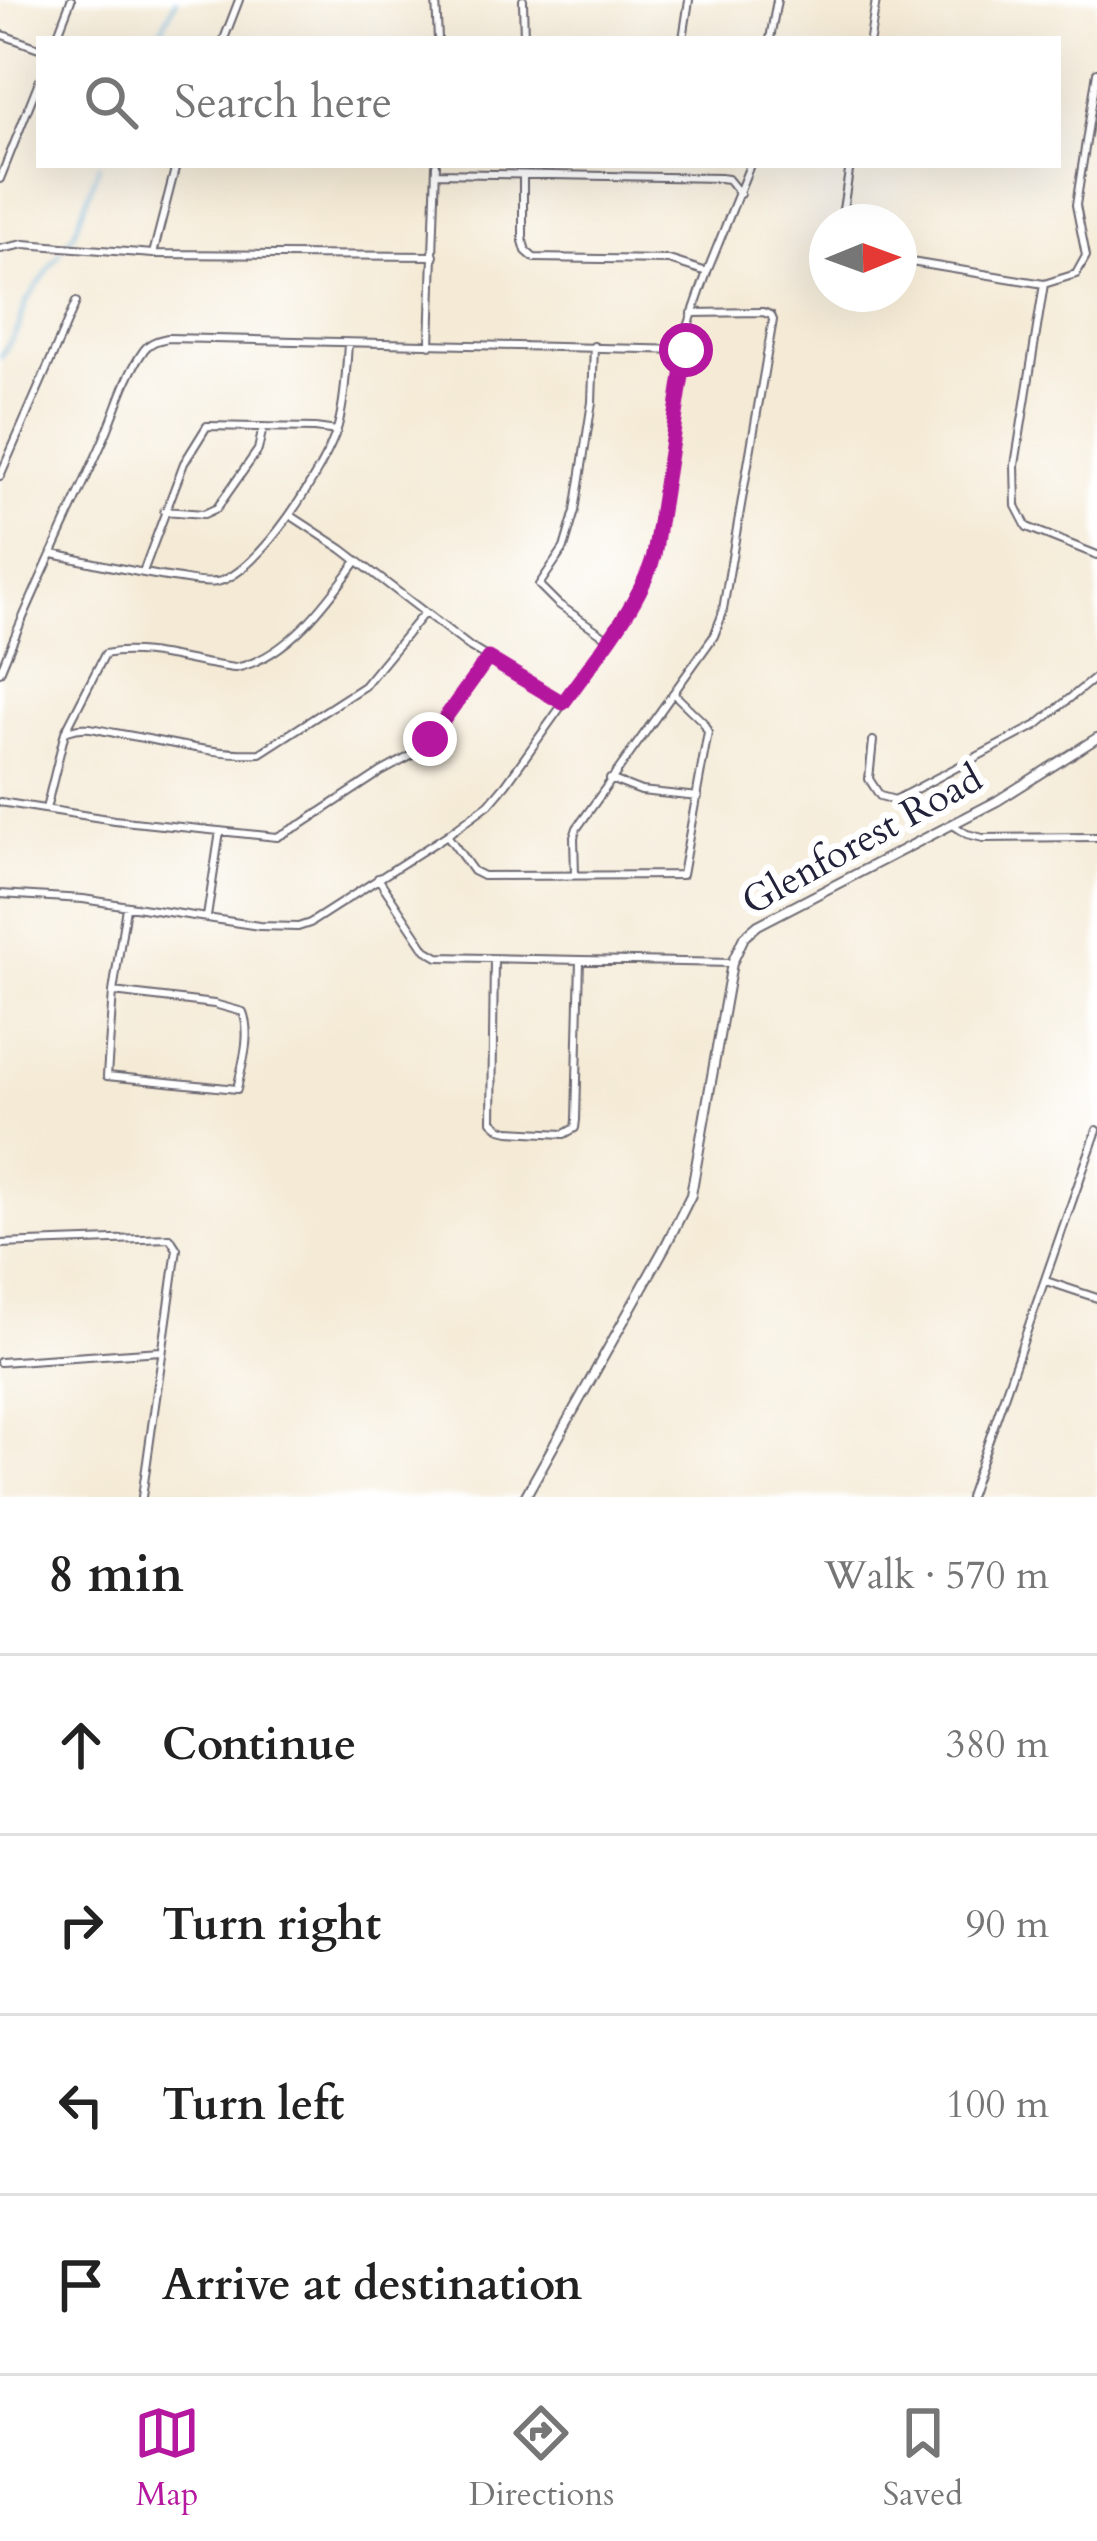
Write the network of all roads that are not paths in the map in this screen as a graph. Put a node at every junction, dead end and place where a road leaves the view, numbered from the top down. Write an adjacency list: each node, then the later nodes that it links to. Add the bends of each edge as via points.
1 (71, 0): 9 (street)
2 (239, 0): 10 (street)
3 (436, 0): 11 (street)
4 (523, 0): 12 (street)
5 (689, 0): 13 (street)
6 (777, 0): 14 (street)
7 (876, 0): 15 (street)
8 (0, 34): 16 (street)
9 (57, 36)
10 (225, 36)
11 (438, 36)
12 (524, 36)
13 (683, 36)
14 (771, 36)
15 (870, 36)
16 (36, 47)
17 (1097, 72): 35 (street, via 1076,205 1086,256 1076,274)
18 (36, 89): 26 (street)
19 (175, 168): 31 (street)
20 (669, 168): 25 (street)
21 (850, 168): 29 (street)
22 (436, 169): 24 (street); 32 (street)
23 (749, 169): 27 (street); 28 (street)
24 (524, 175): 25 (street); 34 (street, via 523,241 534,258 669,260)
25 (670, 176): 27 (street)
26 (0, 179)
27 (728, 179): 28 (street)
28 (740, 194): 34 (street)
29 (844, 204)
30 (0, 249): 31 (street)
31 (153, 254): 32 (street)
32 (434, 256): 39 (street)
33 (917, 263): 35 (street)
34 (707, 272): 37 (street)
35 (1044, 284): 48 (street, via 1015,465 1016,506 1027,527)
36 (76, 302): 44 (street)
37 (692, 314): 41 (street); 56 (street, via 763,312 773,326 720,623)
38 (348, 344): 39 (street); 43 (street); 47 (street, via 149,344)
39 (430, 345): 40 (street)
40 (594, 346): 41 (street); 52 (street, via 575,511 564,548 539,585)
41 (686, 350): 52 (street, via 654,556)
42 (263, 428): 43 (street); 45 (street, via 258,451 217,508); 45 (street, via 207,426)
43 (337, 431): 46 (street)
44 (0, 476)
45 (164, 511): 50 (street)
46 (290, 515): 49 (street); 50 (street, via 226,580)
47 (53, 554): 50 (street); 54 (street)
48 (1097, 555)
49 (357, 561): 51 (street); 58 (street, via 298,632 242,667 108,652)
50 (142, 574)
51 (424, 613): 53 (street); 58 (street, via 364,686 260,753 85,727)
52 (609, 639): 57 (street)
53 (488, 658): 57 (street); 66 (street, via 412,756 277,836)
54 (0, 672)
55 (1097, 676): 60 (street, via 1036,725 895,800 880,796 869,779)
56 (673, 693): 61 (street); 62 (street, via 707,728)
57 (563, 703): 67 (street, via 497,795)
58 (65, 732): 64 (street)
59 (1097, 738): 65 (street, Glenforest Road)
60 (873, 741)
61 (610, 779): 62 (street); 69 (street, via 577,828)
62 (698, 796): 69 (street, via 682,875)
63 (0, 802): 64 (street)
64 (46, 810): 66 (street)
65 (953, 825): 68 (street, via 983,838); 76 (street, Glenforest Road, via 758,925)
66 (220, 831): 73 (street)
67 (447, 836): 69 (street, via 479,875); 70 (street)
68 (1097, 836)
69 (575, 875)
70 (378, 878): 73 (street, via 298,927); 74 (street, via 432,955)
71 (0, 894): 72 (street)
72 (126, 907): 73 (street); 77 (street)
73 (207, 918)
74 (494, 959): 75 (street); 75 (street, via 492,1121 509,1131 564,1134 576,1120)
75 (580, 960): 76 (street)
76 (732, 963): 85 (street, Glenforest Road, via 691,1195)
77 (113, 992): 77 (street, via 107,1076 237,1089 243,1012)
78 (1097, 1130): 80 (street)
79 (0, 1244): 82 (street, via 170,1238 177,1249)
80 (1046, 1281): 81 (street); 86 (street)
81 (1097, 1298)
82 (161, 1351): 83 (street); 84 (street)
83 (0, 1362)
84 (142, 1497)
85 (525, 1497)
86 (970, 1497)

